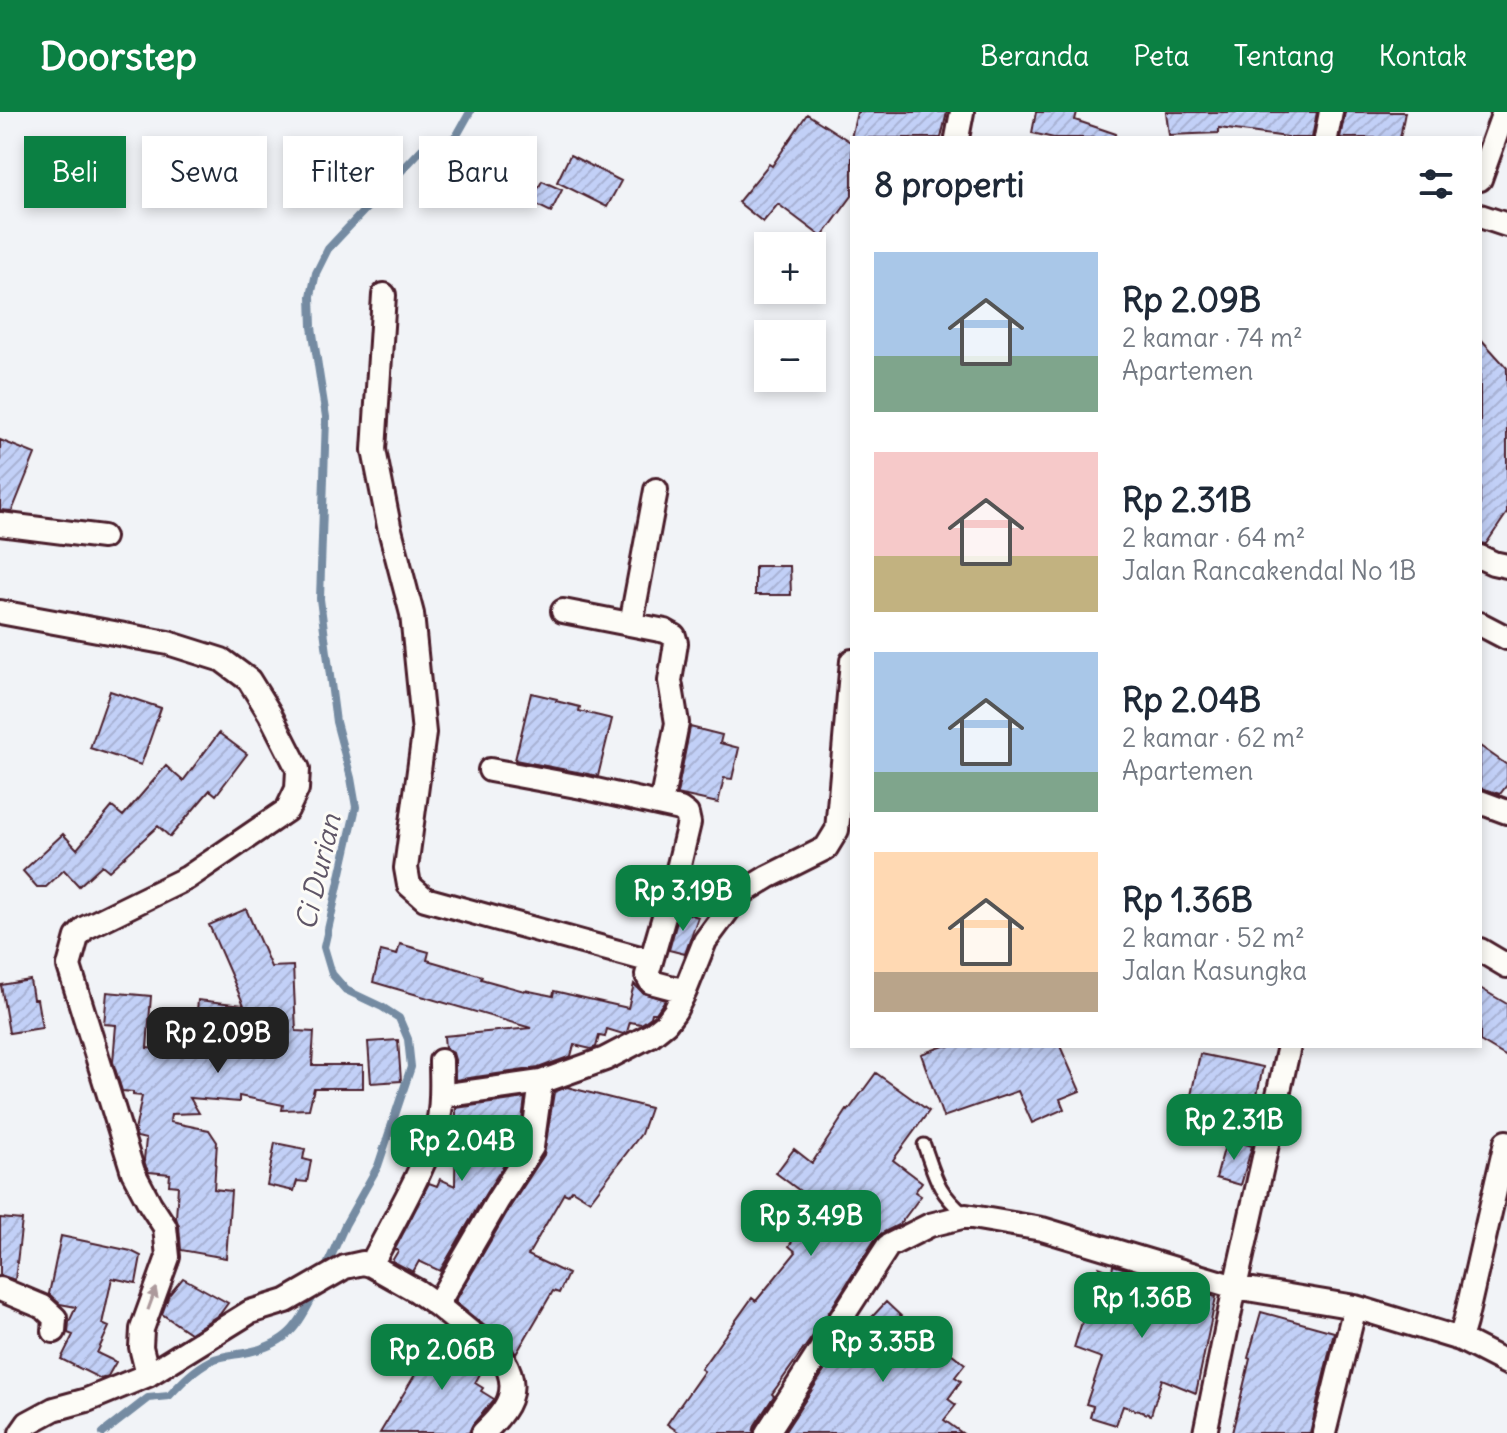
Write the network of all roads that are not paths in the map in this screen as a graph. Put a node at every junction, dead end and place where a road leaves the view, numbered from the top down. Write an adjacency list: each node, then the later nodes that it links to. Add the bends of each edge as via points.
1 (962, 112): 4 (street)
2 (1331, 112): 5 (street)
3 (1504, 112): 6 (street)
4 (957, 136)
5 (1326, 136)
6 (1482, 173)
7 (1482, 216): 8 (street)
8 (1507, 225)
9 (384, 295): 26 (street, via 374,450 412,614 424,733 406,868 409,885 425,899)
10 (656, 490): 17 (street)
11 (0, 524): 12 (street)
12 (103, 537)
13 (1482, 558): 14 (street)
14 (1507, 566)
15 (563, 611): 17 (street)
16 (0, 612): 44 (street, one-way to 16, via 142,1329 168,1257 165,1227 133,1172 69,966 85,928 187,878 287,810 297,789 298,769 249,680 222,660 168,643)
17 (631, 624): 23 (street, via 665,631 676,643 670,681 677,723)
18 (1482, 625): 19 (street)
19 (1507, 638)
20 (850, 684): 28 (street, via 837,830 826,848 745,891 705,941)
21 (490, 770): 23 (street)
22 (1482, 803): 24 (street)
23 (661, 804): 26 (street, via 680,809 689,823)
24 (1507, 812)
25 (1482, 951): 27 (street)
26 (651, 961): 28 (street, via 651,982)
27 (1507, 966)
28 (685, 991): 31 (street, via 666,1023 651,1035)
29 (1289, 1048): 37 (street)
30 (441, 1061): 32 (street)
31 (541, 1082): 32 (street); 39 (street, via 532,1147)
32 (441, 1096): 36 (street, via 427,1152)
33 (1506, 1142): 42 (street)
34 (924, 1145): 35 (lane, via 947,1200)
35 (966, 1216): 37 (street, via 1042,1229); 47 (street, via 930,1225 888,1246)
36 (367, 1264): 39 (street); 44 (street, via 345,1267 286,1301 250,1312)
37 (1235, 1287): 40 (street); 48 (street)
38 (0, 1289): 41 (street, via 43,1307 55,1318)
39 (437, 1305): 46 (street, via 503,1359 512,1373 512,1393)
40 (1355, 1307): 42 (street); 49 (street)
41 (54, 1331)
42 (1460, 1339): 43 (street)
43 (1507, 1363)
44 (148, 1375): 45 (street, via 54,1409)
45 (21, 1433)
46 (483, 1433)
47 (767, 1433)
48 (1205, 1433)
49 (1324, 1433)

